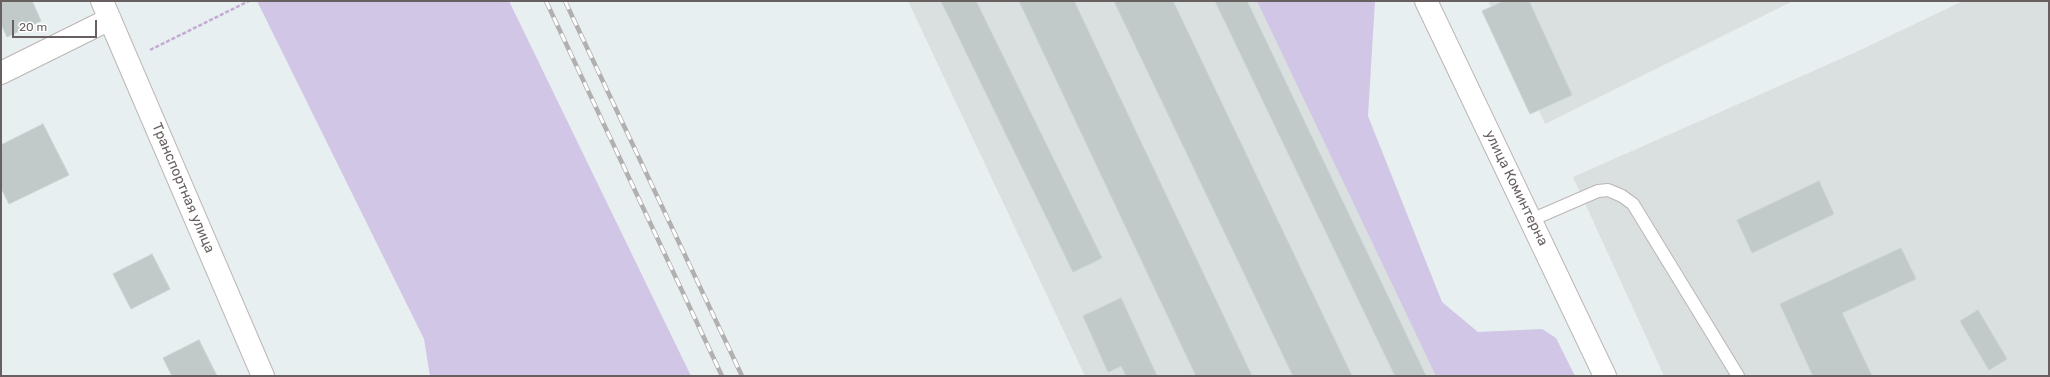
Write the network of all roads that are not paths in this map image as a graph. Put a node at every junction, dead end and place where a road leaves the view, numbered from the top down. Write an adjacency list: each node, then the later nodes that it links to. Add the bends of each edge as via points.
1 (1426, 1): 4 (street, улица Коминтерна)
2 (106, 10): 3 (street); 5 (street, Транспортная улица)
3 (1, 73)
4 (1532, 220): 6 (street, улица Коминтерна); 7 (lane, via 1598,191 1608,190 1633,204)
5 (263, 376)
6 (1605, 376)
7 (1738, 376)

